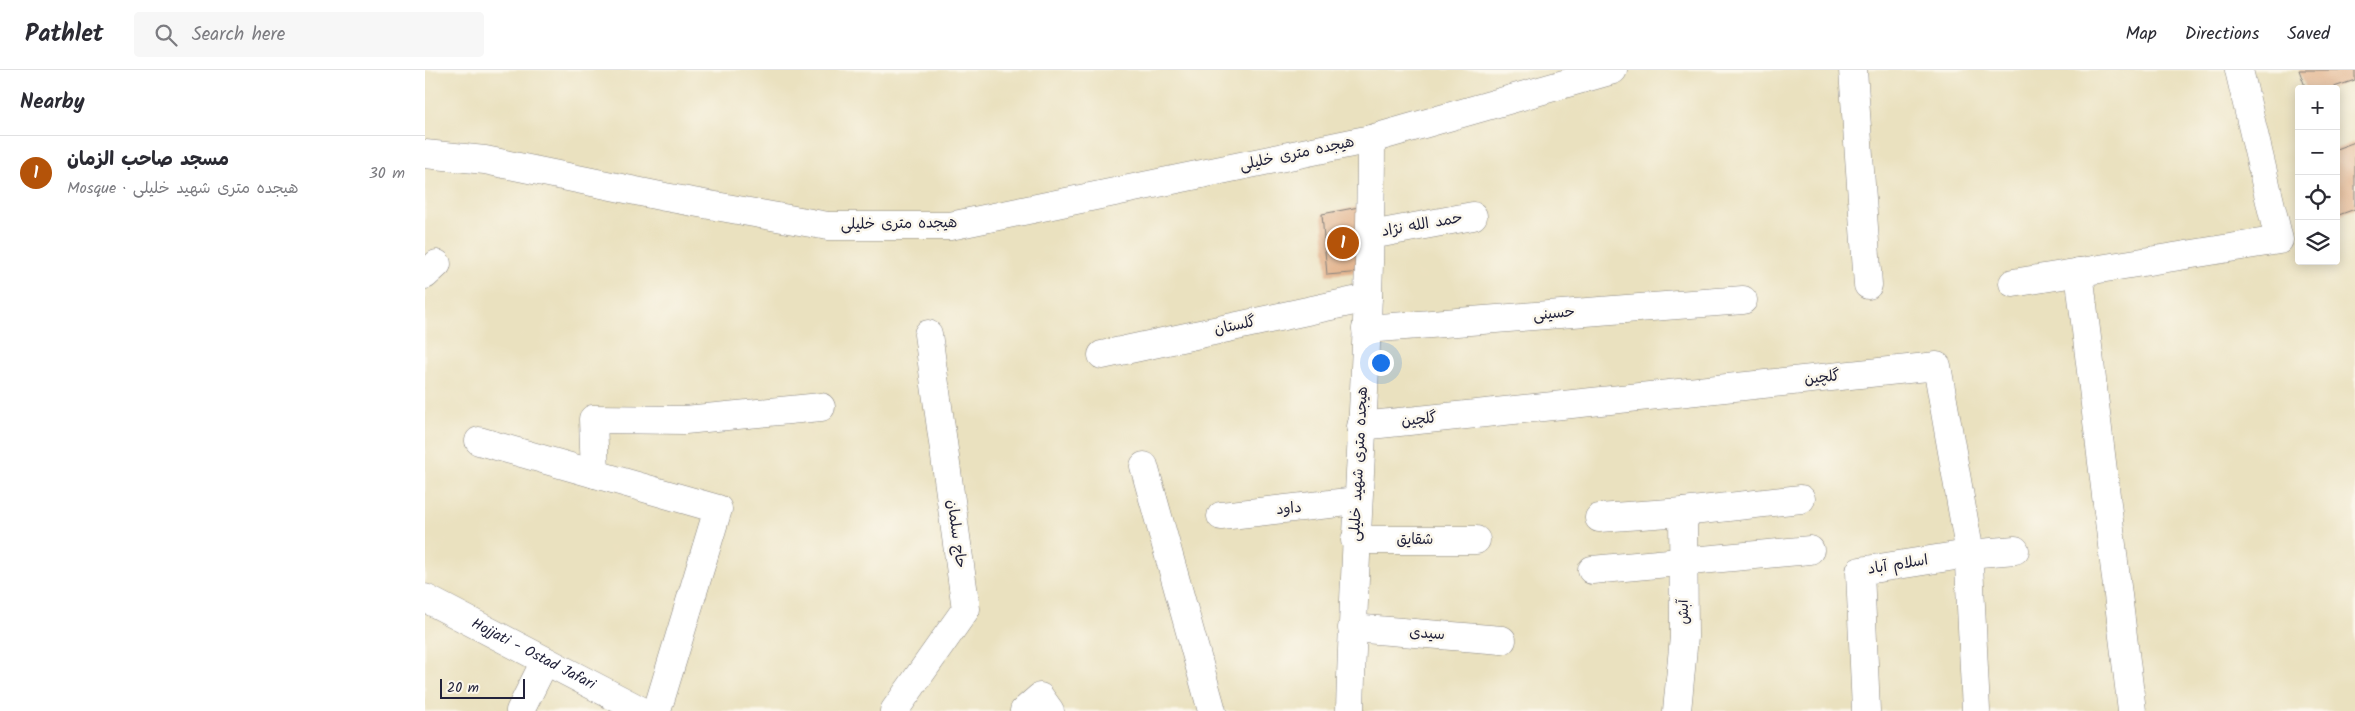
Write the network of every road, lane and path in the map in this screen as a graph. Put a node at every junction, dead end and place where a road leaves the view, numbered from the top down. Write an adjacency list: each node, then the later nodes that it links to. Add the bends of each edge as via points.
1 (1613, 70): 4 (street)
2 (1853, 70): 10 (street)
3 (2239, 70): 8 (street, via 2279,240)
4 (1371, 139): 5 (street, هیجده متری خلیلی, via 950,226 828,226 665,198 485,160); 7 (street, هیجده متری شهید خلیلی)
5 (425, 154)
6 (1473, 216): 7 (street, حمد الله نژاد)
7 (1371, 235): 11 (street, هیجده متری شهید خلیلی)
8 (2079, 272): 9 (street); 48 (street)
9 (2013, 283)
10 (1868, 285)
11 (1368, 298): 13 (street, هیجده متری شهید خلیلی); 15 (street, گلستان)
12 (1743, 300): 13 (street, حسینی)
13 (1366, 329): 17 (street, هیجده متری شهید خلیلی)
14 (928, 334): 40 (street, حاج سلمان, via 966,609)
15 (1102, 355)
16 (821, 407): 20 (street, via 685,420 593,419)
17 (1361, 426): 22 (street, هیجده متری شهید خلیلی); 30 (street, گلچین, via 1937,366)
18 (479, 441): 20 (street)
19 (1144, 466): 43 (street)
20 (595, 474): 39 (street, via 718,509)
21 (1801, 499): 23 (street)
22 (1357, 501): 24 (street, داود); 26 (street, هیجده متری شهید خلیلی)
23 (1683, 512): 25 (street); 31 (street, آبش)
24 (1221, 516)
25 (1599, 518)
26 (1355, 540): 27 (street, شقایق); 34 (street, هیجده متری شهید خلیلی)
27 (1475, 540)
28 (1810, 550): 31 (street)
29 (2015, 550): 30 (street, اسلام آباد)
30 (1969, 554): 46 (street, اسلام آباد, via 1860,571); 47 (street, گلچین)
31 (1683, 560): 32 (street); 45 (street, آبش, via 1684,637)
32 (1592, 570)
33 (425, 598): 36 (street, Hojjati - Ostad Jafari)
34 (1352, 628): 35 (street, سیدی); 44 (street, هیجده متری شهید خلیلی)
35 (1502, 640)
36 (545, 661): 37 (street); 38 (street, Hojjati - Ostad Jafari)
37 (520, 711)
38 (642, 711)
39 (657, 711)
40 (894, 711)
41 (1024, 711): 42 (street, via 1039,697)
42 (1050, 711)
43 (1212, 711)
44 (1350, 711)
45 (1677, 711)
46 (1866, 711)
47 (1976, 711)
48 (2132, 711)

